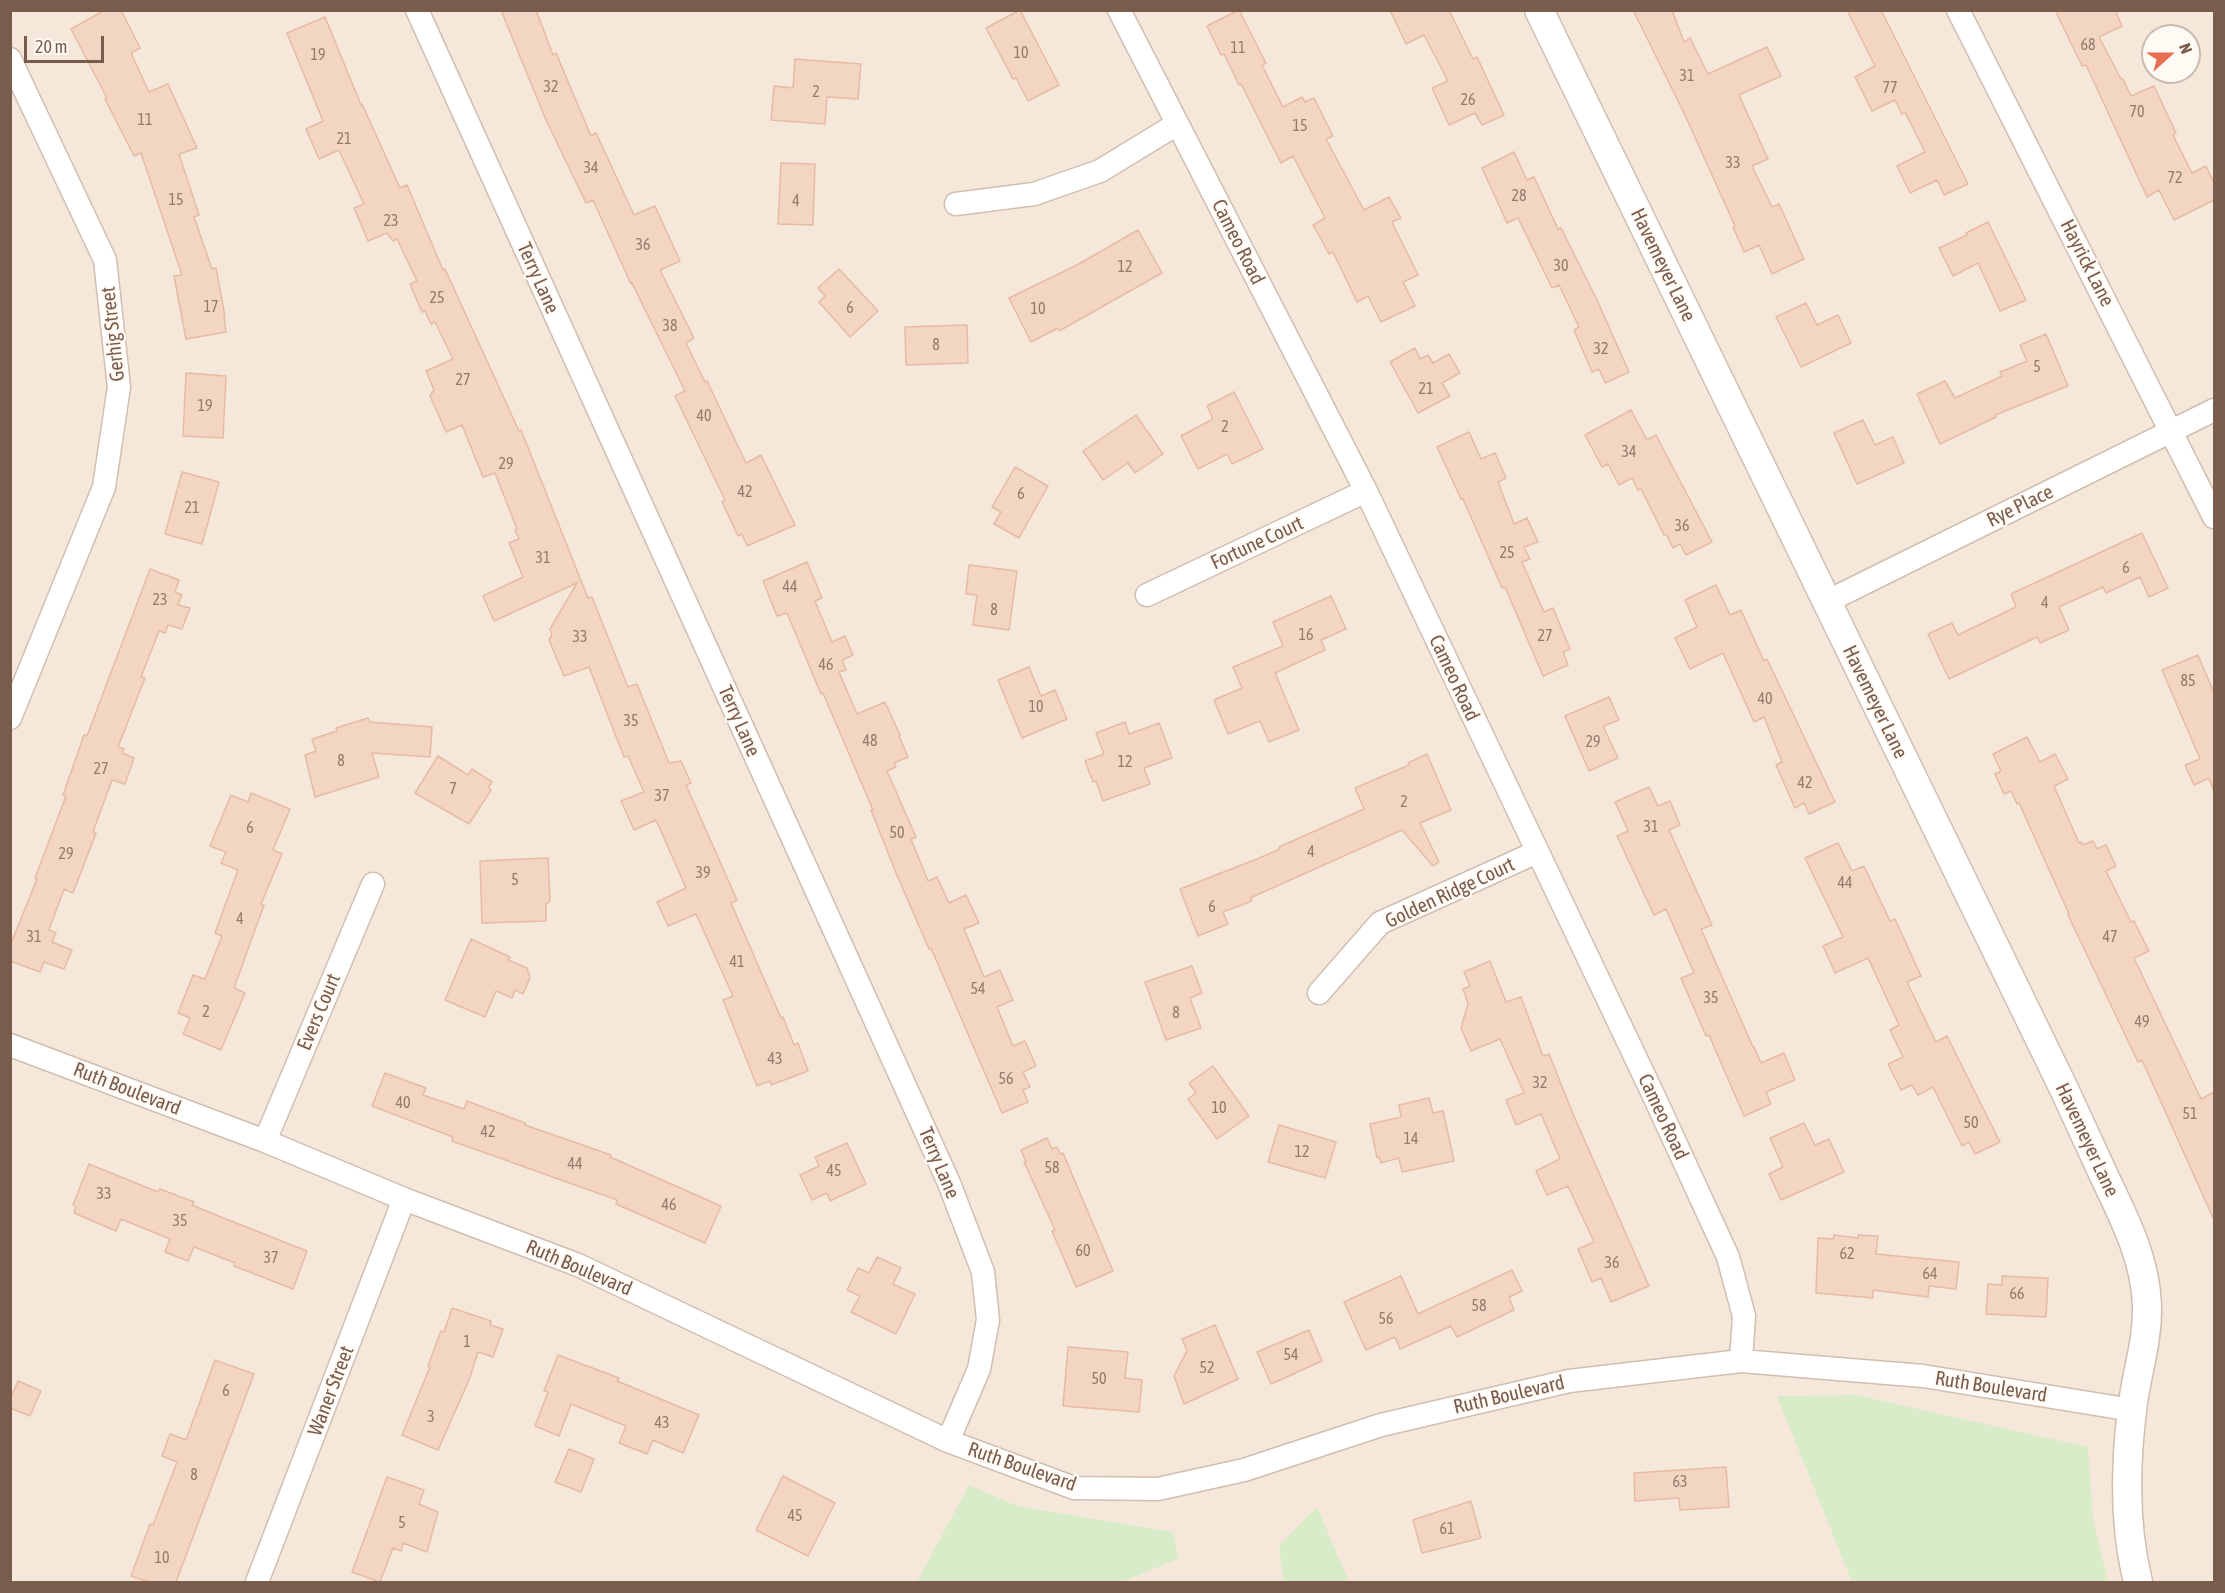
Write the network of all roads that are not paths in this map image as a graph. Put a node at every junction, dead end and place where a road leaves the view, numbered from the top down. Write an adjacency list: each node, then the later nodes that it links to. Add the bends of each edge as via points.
1 (417, 10): 23 (street, Terry Lane, via 949,1183 983,1272 988,1320 979,1370)
2 (1119, 10): 6 (street, Cameo Road)
3 (1539, 10): 13 (street, Havemeyer Lane)
4 (1958, 10): 9 (street, Hayrick Lane)
5 (10, 59): 14 (street, Gerhig Street, via 105,260 119,387 104,487)
6 (1177, 124): 7 (street, via 1100,171 1034,194); 10 (street, Cameo Road)
7 (956, 204)
8 (2214, 410): 9 (street, Rye Place)
9 (2172, 431): 11 (street, Hayrick Lane); 13 (street, Rye Place)
10 (1366, 491): 12 (street, Fortune Court); 15 (street, Cameo Road)
11 (2214, 517)
12 (1147, 595)
13 (1826, 602): 22 (street, Havemeyer Lane, via 2125,1220 2145,1281 2147,1306)
14 (10, 718)
15 (1537, 852): 17 (street, Golden Ridge Court, via 1380,923); 21 (street, Cameo Road, via 1728,1257 1744,1316)
16 (373, 884): 19 (street, Evers Court)
17 (1319, 993)
18 (10, 1045): 19 (street, Ruth Boulevard)
19 (265, 1141): 20 (street, Ruth Boulevard)
20 (404, 1199): 23 (street, Ruth Boulevard, via 578,1265); 24 (street, Waner Street)
21 (1741, 1361): 22 (street, Ruth Boulevard, via 1923,1376); 23 (street, Ruth Boulevard, via 1569,1381 1381,1425 1244,1470 1158,1489 1074,1488)
22 (2132, 1410): 25 (street, Havemeyer Lane, via 2126,1493)
23 (948, 1441)
24 (257, 1582)
25 (2138, 1582)

